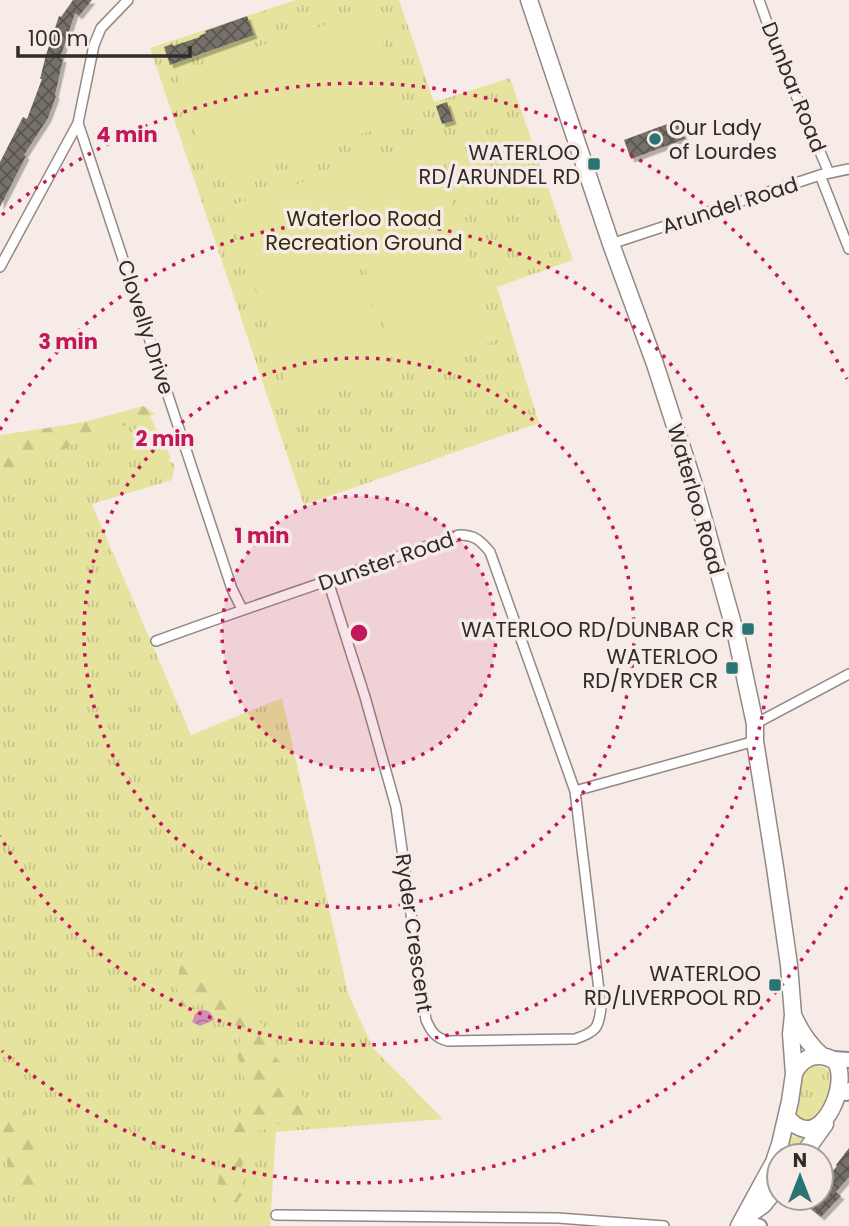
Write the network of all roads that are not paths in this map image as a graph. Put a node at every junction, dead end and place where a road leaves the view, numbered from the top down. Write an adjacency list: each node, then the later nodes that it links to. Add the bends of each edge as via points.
1 (128, 0): 4 (street, via 101,27)
2 (529, 0): 7 (highway, Waterloo Road)
3 (759, 0): 6 (street, Dunbar Road)
4 (78, 123): 9 (street); 11 (street, Clovelly Drive)
5 (849, 169): 6 (street, Arundel Road)
6 (825, 174): 7 (street, Arundel Road); 8 (street, Dunbar Road)
7 (611, 244): 14 (highway, Waterloo Road, via 695,488 736,635)
8 (849, 249)
9 (0, 267)
10 (328, 581): 11 (street, Dunster Road); 15 (street, Dunster Road, via 459,536 481,541 490,552); 15 (street, Ryder Crescent, via 396,807 426,1020 439,1039 575,1039 589,1035 599,1025 601,1007)
11 (242, 609): 12 (street, Dunster Road)
12 (156, 641)
13 (849, 674): 14 (street)
14 (755, 733): 15 (street); 16 (highway, Waterloo Road)
15 (575, 792)
16 (793, 1015): 17 (highway, Waterloo Road, via 811,1046); 18 (highway, Waterloo Road)
17 (835, 1058): 18 (highway, via 806,1059); 19 (highway, via 845,1071)
18 (794, 1074): 21 (highway)
19 (848, 1091): 20 (highway)
20 (831, 1116): 21 (highway, via 811,1129 798,1127); 22 (highway)
21 (787, 1117): 25 (highway, via 774,1162)
22 (812, 1142)
23 (765, 1202): 25 (highway)
24 (276, 1214): 26 (street, via 558,1218)
25 (743, 1221): 27 (street)
26 (664, 1226)
27 (760, 1226)

